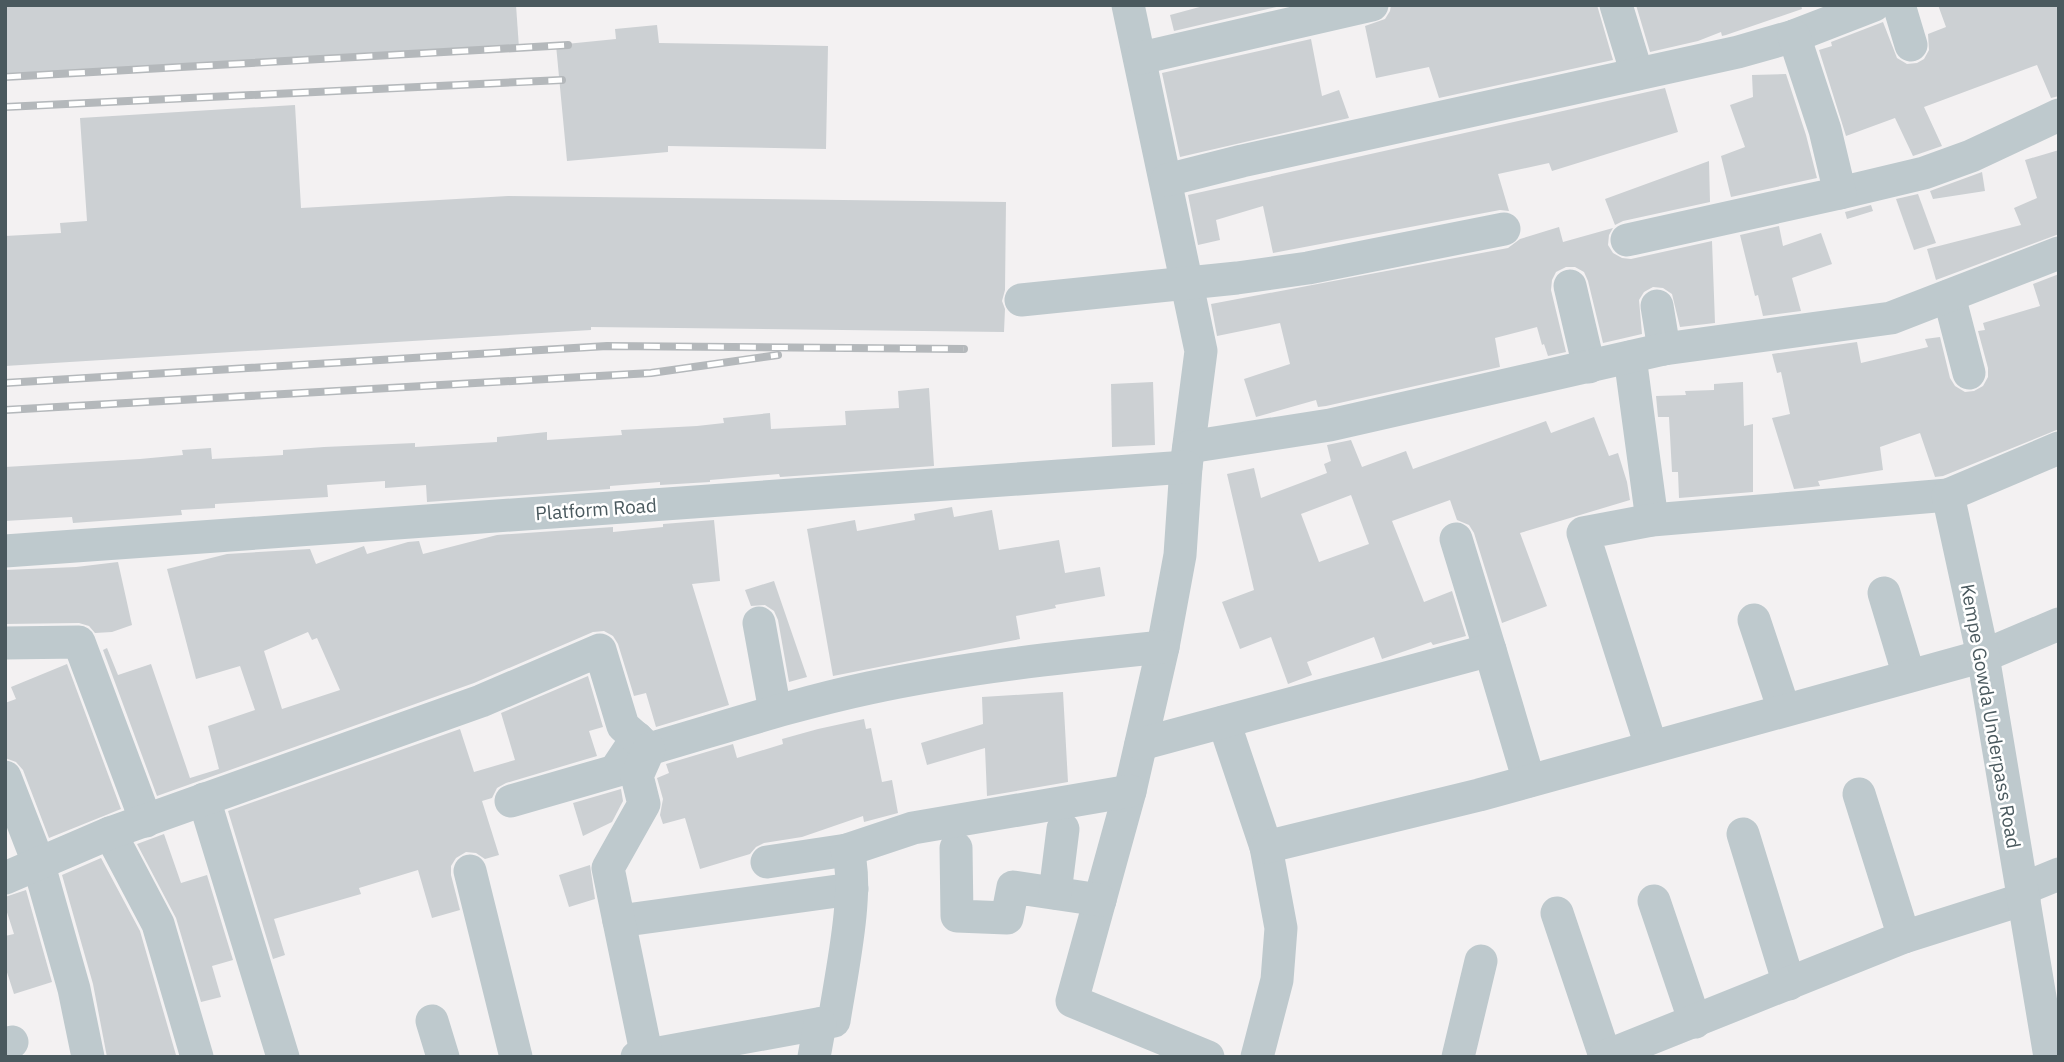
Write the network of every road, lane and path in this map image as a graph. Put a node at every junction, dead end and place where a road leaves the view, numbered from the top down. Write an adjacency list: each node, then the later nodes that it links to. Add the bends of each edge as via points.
1 (1128, 5): 8 (street)
2 (1372, 5): 8 (street)
3 (1616, 5): 9 (street)
4 (1874, 5): 6 (street)
5 (1899, 5): 7 (street)
6 (1794, 36): 9 (street); 12 (street)
7 (1911, 45)
8 (1141, 58): 11 (street)
9 (1637, 74): 11 (street)
10 (2059, 115): 12 (street, via 1924,173)
11 (1167, 180): 16 (street)
12 (1840, 193): 14 (street)
13 (1504, 229): 16 (street, via 1308,268)
14 (1627, 240)
15 (2059, 253): 18 (street, Platform Road)
16 (1188, 283): 19 (street); 26 (street, via 1201,351)
17 (1570, 286): 23 (street)
18 (1949, 296): 21 (street, Platform Road, via 1891,318); 24 (street)
19 (1021, 300)
20 (1657, 306): 21 (street)
21 (1664, 349): 22 (street, Platform Road)
22 (1630, 357): 23 (street, Platform Road); 28 (street)
23 (1589, 367): 26 (street, Platform Road)
24 (1969, 373)
25 (2059, 448): 27 (street)
26 (1188, 457): 30 (street, Platform Road); 36 (street, via 1180,555)
27 (1948, 495): 28 (street); 38 (street, Kempe Gowda Underpass Road)
28 (1652, 520): 45 (street, via 1583,533)
29 (1456, 539): 37 (street)
30 (5, 551)
31 (1884, 593): 39 (street)
32 (1755, 620): 40 (street)
33 (759, 623): 41 (street)
34 (2059, 624): 38 (street)
35 (5, 643): 52 (street, via 79,642)
36 (1163, 647): 41 (street, via 1014,662 869,688); 44 (street)
37 (1490, 650): 42 (street); 47 (street)
38 (1983, 656): 39 (street); 66 (street, Kempe Gowda Underpass Road)
39 (1909, 676): 40 (street)
40 (1784, 709): 45 (street)
41 (775, 711): 43 (street)
42 (1224, 722): 44 (street); 57 (street)
43 (643, 744): 50 (street, via 623,726 600,650 481,701); 51 (street, via 615,771); 70 (street, via 637,776 644,804 608,868)
44 (1141, 744): 48 (street)
45 (1651, 746): 47 (street)
46 (5, 777): 59 (street)
47 (1529, 781): 57 (street)
48 (1130, 791): 58 (street, via 913,828); 67 (street)
49 (1859, 794): 71 (street)
50 (204, 800): 52 (street); 80 (street)
51 (512, 801)
52 (146, 821): 54 (street)
53 (1063, 830): 65 (street)
54 (110, 833): 59 (street); 79 (street, via 158,924)
55 (1743, 834): 73 (street)
56 (956, 848): 65 (street, via 957,916 1007,918 1013,887)
57 (1266, 848): 85 (street, via 1281,928 1277,980)
58 (847, 850): 60 (street); 64 (street)
59 (38, 862): 63 (street); 78 (street)
60 (767, 862)
61 (470, 871): 82 (street)
62 (2059, 874): 66 (street)
63 (5, 878)
64 (852, 889): 70 (street); 76 (street, via 834,1021)
65 (1055, 893): 67 (street)
66 (2023, 894): 71 (street); 88 (street, Kempe Gowda Underpass Road)
67 (1100, 900): 84 (street, via 1072,1000)
68 (1654, 901): 75 (street)
69 (1557, 913): 87 (street)
70 (619, 921): 77 (street)
71 (1904, 937): 73 (street)
72 (1481, 961): 86 (street)
73 (1788, 984): 75 (street)
74 (432, 1021): 81 (street)
75 (1695, 1022): 87 (street)
76 (820, 1024): 77 (street); 83 (street)
77 (644, 1056)
78 (88, 1057)
79 (197, 1057)
80 (283, 1057)
81 (443, 1057)
82 (516, 1057)
83 (814, 1057)
84 (1208, 1057)
85 (1257, 1057)
86 (1458, 1057)
87 (1604, 1057)
88 (2050, 1057)

